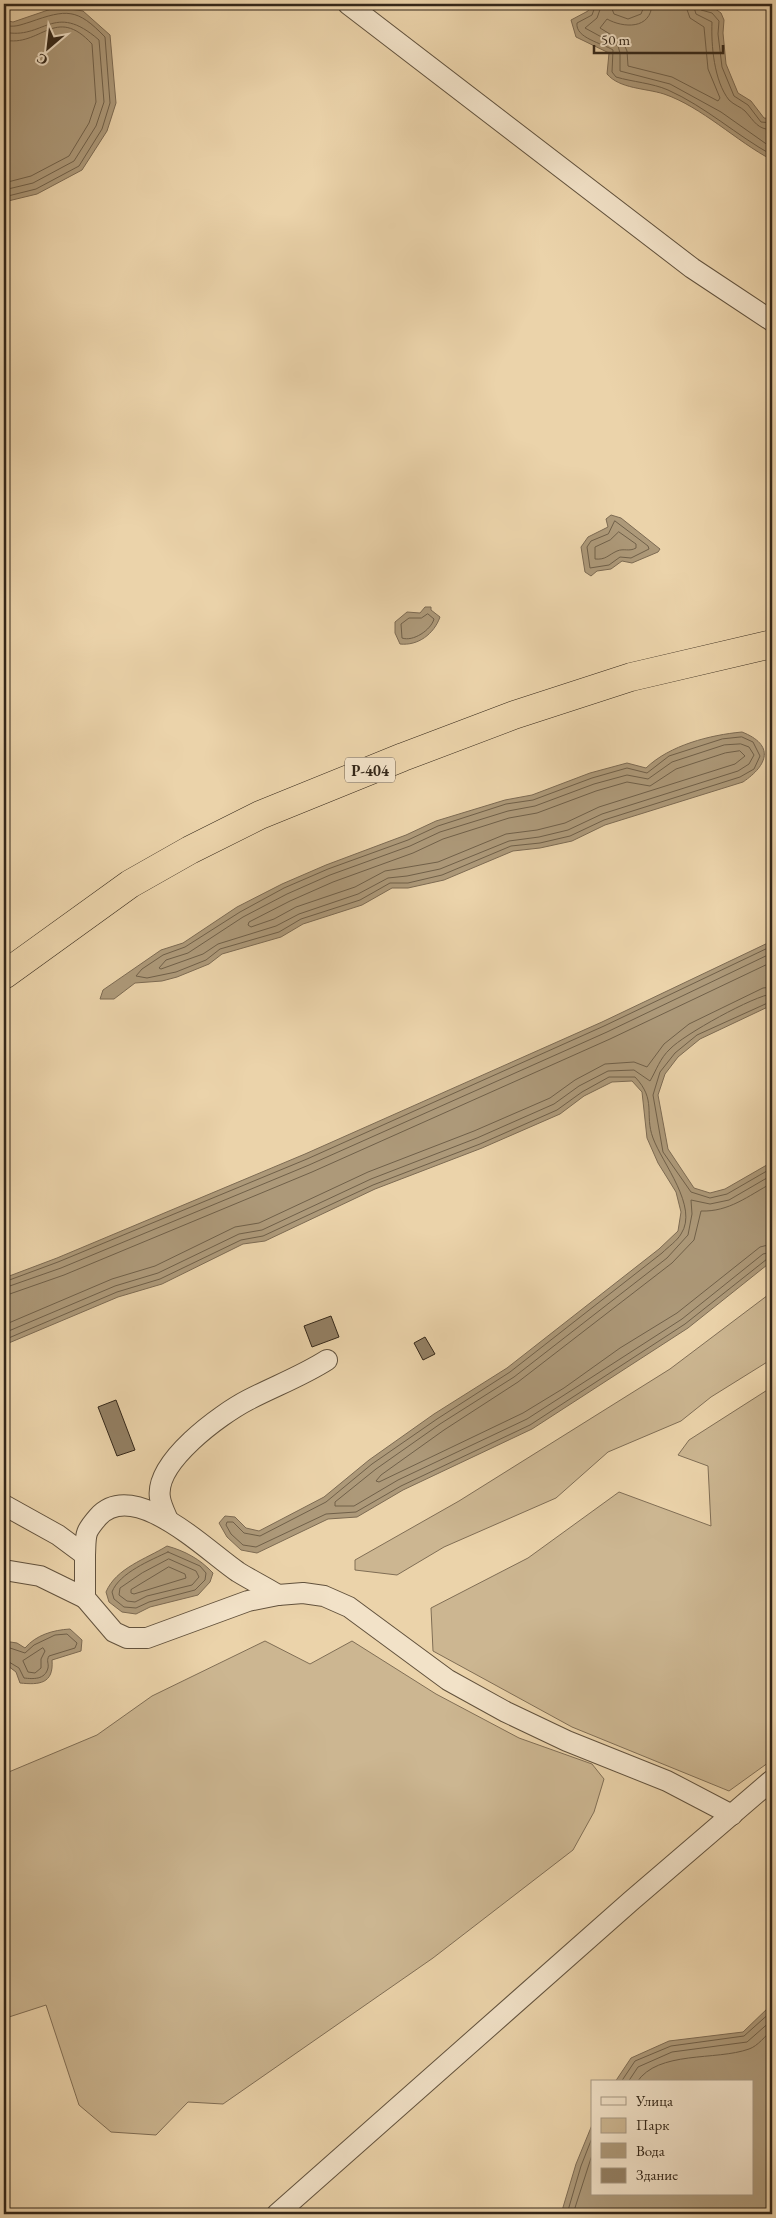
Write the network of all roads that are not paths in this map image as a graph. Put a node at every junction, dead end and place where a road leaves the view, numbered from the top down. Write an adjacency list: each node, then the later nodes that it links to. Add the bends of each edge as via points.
1 (348, 4): 2 (street, via 692,268)
2 (772, 321)
3 (772, 644): 4 (highway, Р-404, via 631,677 514,714 260,816 130,884)
4 (4, 974)
5 (327, 1360): 7 (street, via 247,1400 206,1429 181,1452 167,1469 161,1486 160,1498)
6 (4, 1505): 8 (street, via 58,1535)
7 (168, 1520): 8 (street, via 144,1508 121,1505 104,1510 86,1532); 10 (street, via 239,1572)
8 (85, 1555): 11 (street)
9 (4, 1570): 11 (street, via 40,1576)
10 (278, 1595): 11 (street, via 248,1601 147,1638 127,1638 114,1632); 13 (street, via 303,1593 324,1596 349,1607 448,1680 506,1712 568,1742 667,1781)
11 (85, 1598)
12 (772, 1780): 13 (street)
13 (732, 1815): 14 (street)
14 (277, 2214)

